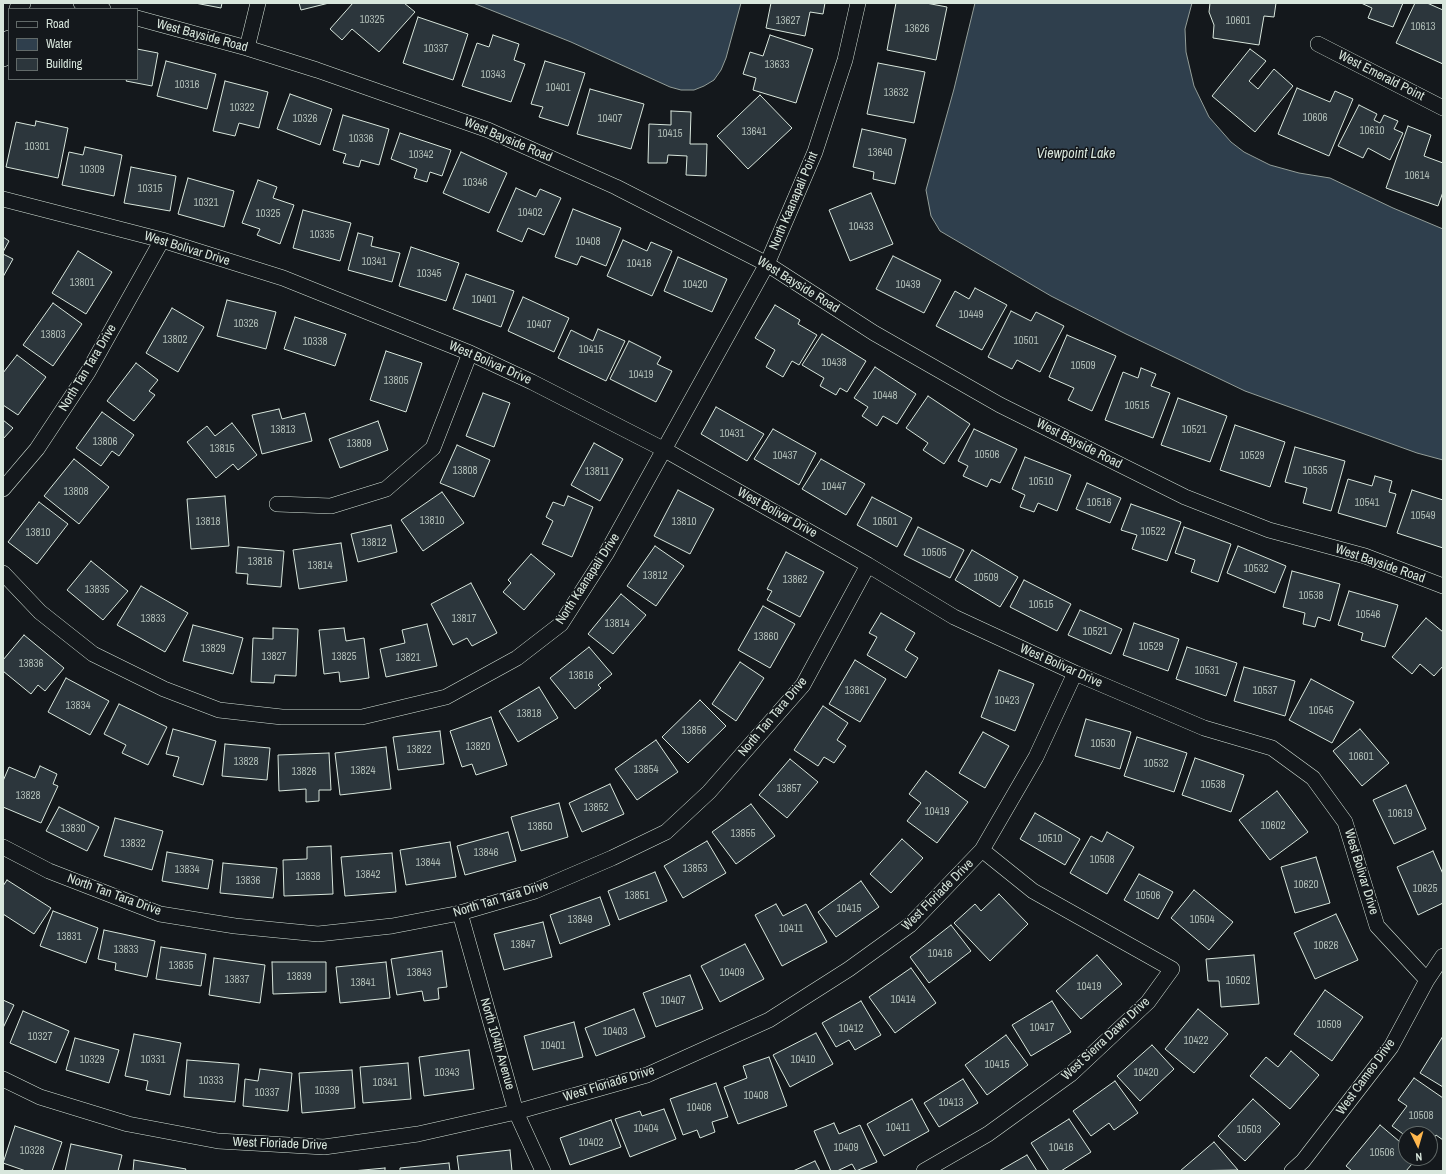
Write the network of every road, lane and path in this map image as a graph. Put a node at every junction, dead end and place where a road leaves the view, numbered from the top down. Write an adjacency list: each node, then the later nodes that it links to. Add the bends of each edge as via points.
1 (81, 3): 4 (street)
2 (258, 3): 8 (street)
3 (858, 3): 13 (street, North Kaanapali Point, via 816,152)
4 (99, 8)
5 (138, 18): 8 (street, West Bayside Road)
6 (8, 43): 9 (street)
7 (1318, 44): 10 (street, West Emerald Point)
8 (247, 48): 13 (street, West Bayside Road, via 488,130 616,187)
9 (3, 56)
10 (1443, 108)
11 (3, 199): 12 (street, West Bolivar Drive)
12 (162, 240): 14 (street, West Bolivar Drive, via 283,278); 16 (street, North Tan Tara Drive, via 88,372 36,449)
13 (767, 264): 15 (street, North Kaanapali Point); 20 (street, West Bayside Road, via 874,333 993,401 1185,497 1269,530 1365,556)
14 (470, 353): 15 (street, West Bolivar Drive, via 539,385); 17 (street, via 433,448 386,489 331,506)
15 (665, 450): 18 (street, West Bolivar Drive); 19 (street, North Kaanapali Drive, via 606,554 561,624 517,658 446,697 362,717 282,717 219,710 164,689 93,654 40,612)
16 (3, 489)
17 (278, 504)
18 (868, 565): 21 (street, West Bolivar Drive, via 954,618); 24 (street, North Tan Tara Drive, via 803,685 709,792 666,832 534,891)
19 (3, 573)
20 (1443, 586)
21 (1075, 673): 23 (street, West Floriade Drive, via 1036,757); 26 (street, West Bolivar Drive, via 1204,728 1272,748 1313,778 1345,822 1377,926)
22 (3, 847): 24 (street, North Tan Tara Drive, via 49,871 160,914 235,926 318,934 392,926)
23 (982, 850): 28 (street, West Floriade Drive, via 910,925 849,969 769,1020 648,1075); 30 (street, West Sierra Dawn Drive, via 1033,891 1172,969 1148,1002 1072,1074 988,1134)
24 (460, 913): 28 (street, North 104th Avenue)
25 (1443, 956): 26 (street, West Cameo Drive)
26 (1427, 980): 31 (street, West Cameo Drive, via 1391,1047 1303,1161)
27 (3, 1079): 28 (street, West Floriade Drive, via 40,1096 128,1124 218,1141 324,1147 418,1134)
28 (516, 1112): 29 (street, North 104th Avenue)
29 (543, 1171)
30 (924, 1171)
31 (1292, 1171)

